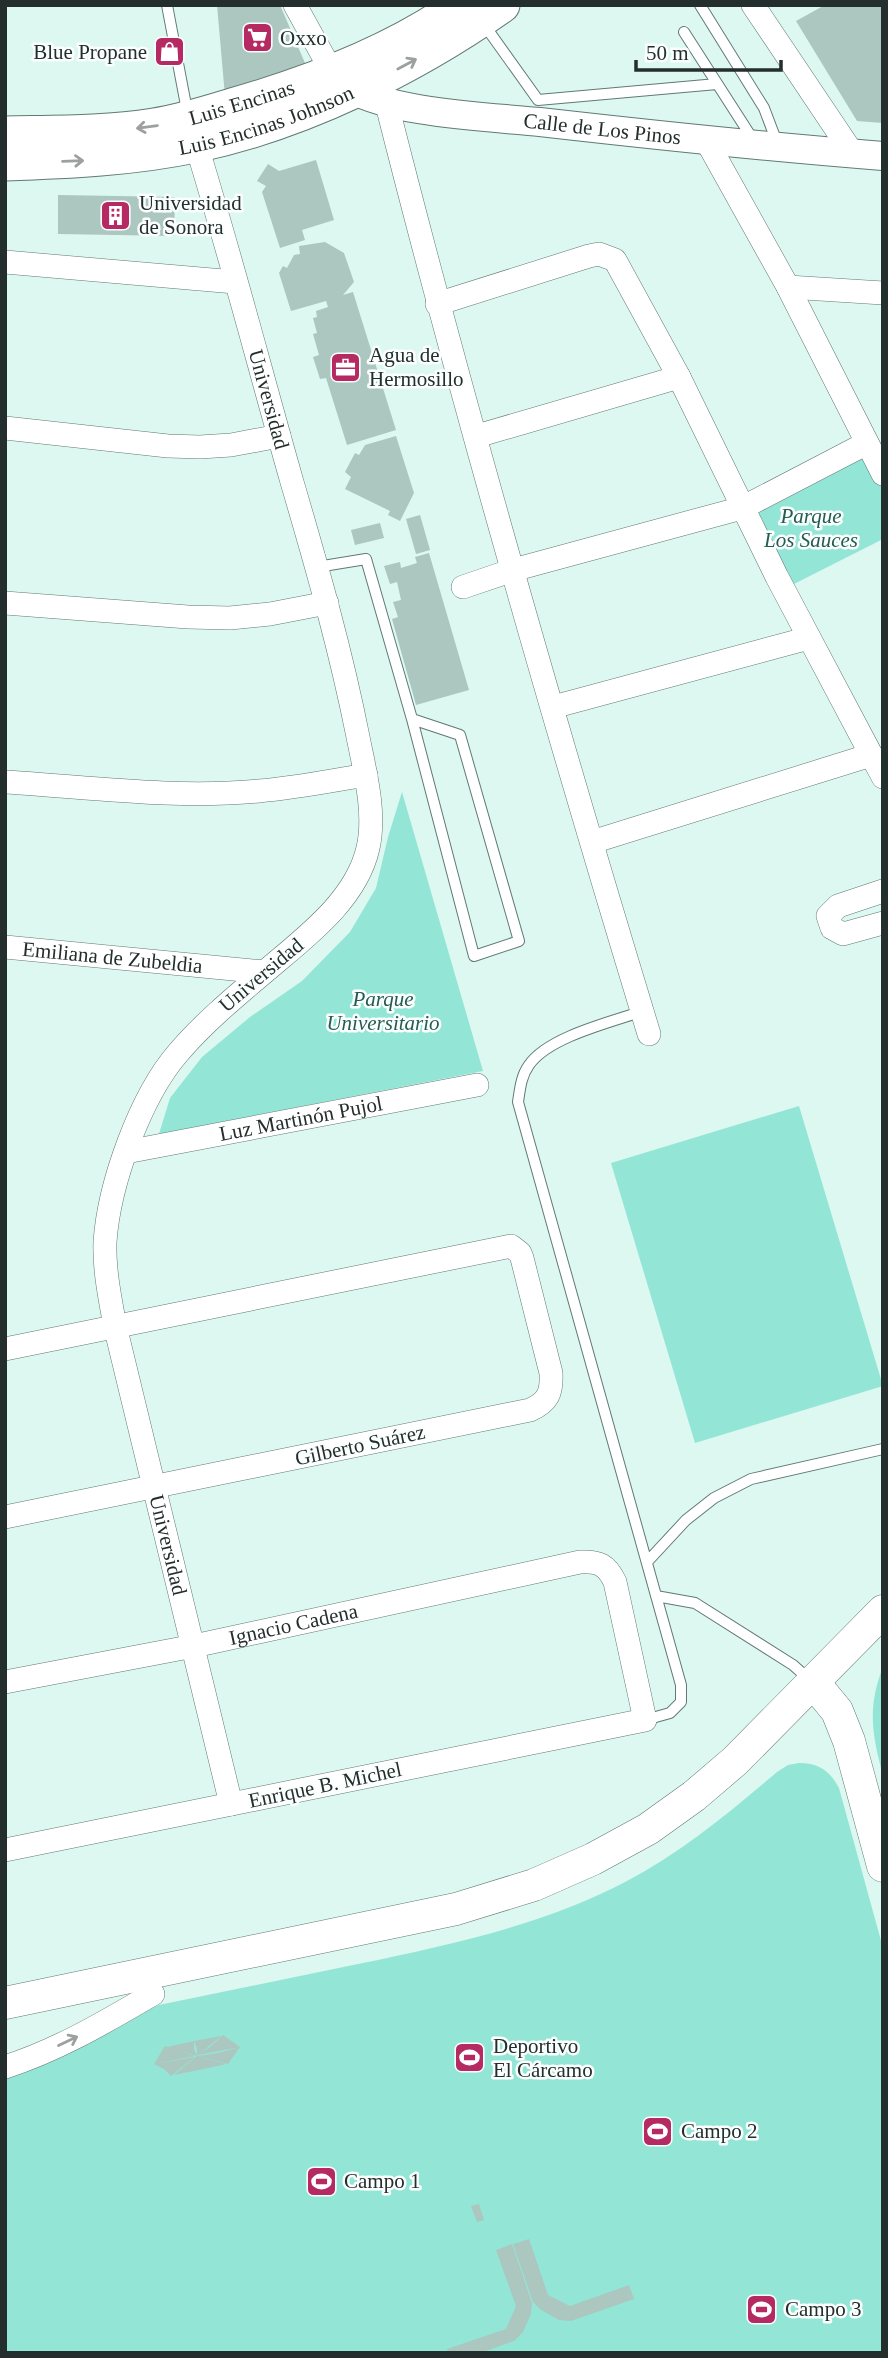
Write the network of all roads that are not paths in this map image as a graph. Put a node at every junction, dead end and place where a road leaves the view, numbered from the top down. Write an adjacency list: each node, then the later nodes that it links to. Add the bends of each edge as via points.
1 (167, 5): 10 (lane)
2 (295, 5): 7 (street)
3 (700, 5): 13 (lane, via 764,108)
4 (753, 5): 14 (street)
5 (481, 10): 7 (main road, Luis Encinas Johnson, via 432,50); 8 (lane, via 538,100)
6 (684, 32): 8 (lane)
7 (343, 81): 9 (street, Calle de Los Pinos); 10 (main road, Luis Encinas Johnson, via 294,115 249,131)
8 (717, 84): 13 (lane)
9 (386, 101): 12 (street, Calle de Los Pinos); 21 (street)
10 (193, 132): 11 (main road, Luis Encinas, one-way to 11); 16 (main road, Luis Encinas Johnson, one-way to 10, via 122,157); 18 (street, Universidad)
11 (5, 134)
12 (706, 140): 13 (street, Calle de Los Pinos); 19 (street)
13 (767, 145): 14 (street, Calle de Los Pinos)
14 (853, 154): 15 (street, Calle de Los Pinos)
15 (883, 156)
16 (5, 163)
17 (5, 262): 18 (street)
18 (235, 282): 24 (street, Universidad)
19 (788, 287): 20 (street); 26 (street)
20 (883, 293)
21 (437, 304): 22 (street, via 600,254 621,268); 25 (street)
22 (679, 377): 25 (street); 28 (street)
23 (5, 428): 24 (street, via 200,447)
24 (279, 436): 29 (street, Universidad)
25 (477, 436): 30 (street)
26 (867, 443): 27 (street); 28 (street)
27 (883, 474)
28 (742, 508): 30 (street); 34 (street)
29 (317, 568): 33 (street, Universidad); 36 (lane, via 366,559)
30 (513, 570): 31 (street); 35 (street)
31 (463, 587)
32 (5, 603): 33 (street, via 230,618)
33 (327, 603): 38 (street, Universidad)
34 (809, 638): 35 (street); 37 (street)
35 (553, 707): 41 (street)
36 (412, 719): 36 (lane, via 474,956 519,941 460,735)
37 (871, 755): 39 (street); 41 (street)
38 (366, 775): 40 (street, via 223,793); 45 (street, Universidad, via 369,846 361,870 342,900)
39 (883, 777)
40 (5, 782)
41 (592, 842): 46 (street)
42 (883, 891): 43 (street, via 838,906 828,916 832,928 844,934)
43 (883, 923)
44 (5, 947): 45 (street, Emiliana de Zubeldia)
45 (264, 972): 49 (street, Universidad, via 176,1055 149,1096)
46 (643, 1011): 47 (street); 55 (lane, via 580,1032 549,1048 530,1063 521,1080 519,1102)
47 (649, 1034)
48 (477, 1085): 49 (street, Luz Martinón Pujol)
49 (125, 1152): 50 (street, Universidad, via 105,1241)
50 (115, 1326): 51 (street); 53 (street, Universidad); 53 (street, Gilberto Suárez, via 506,1246 520,1253 551,1373 549,1398 530,1410)
51 (5, 1349)
52 (883, 1449): 55 (lane, via 751,1479 685,1520)
53 (155, 1487): 54 (street, Gilberto Suárez); 59 (street, Universidad)
54 (5, 1517)
55 (646, 1562): 56 (lane)
56 (656, 1596): 61 (lane, via 695,1604 793,1665); 62 (lane, via 681,1685 681,1702 670,1713)
57 (883, 1611): 61 (main road)
58 (883, 1640): 61 (main road)
59 (194, 1646): 60 (street, Ignacio Cadena); 62 (street, Ignacio Cadena, via 594,1561 603,1565 615,1582); 63 (street, Universidad)
60 (5, 1682)
61 (820, 1689): 65 (main road, via 837,1711 849,1741); 66 (main road, via 755,1765 687,1823 588,1880 473,1921); 67 (main road, via 660,1821 593,1859 534,1885 456,1909)
62 (645, 1720): 63 (street, Enrique B. Michel)
63 (231, 1804): 64 (street, Enrique B. Michel)
64 (5, 1850)
65 (883, 1866)
66 (153, 1994): 68 (main road); 69 (street, one-way to 66, via 37,2057)
67 (5, 2003)
68 (5, 2025)
69 (5, 2067)

